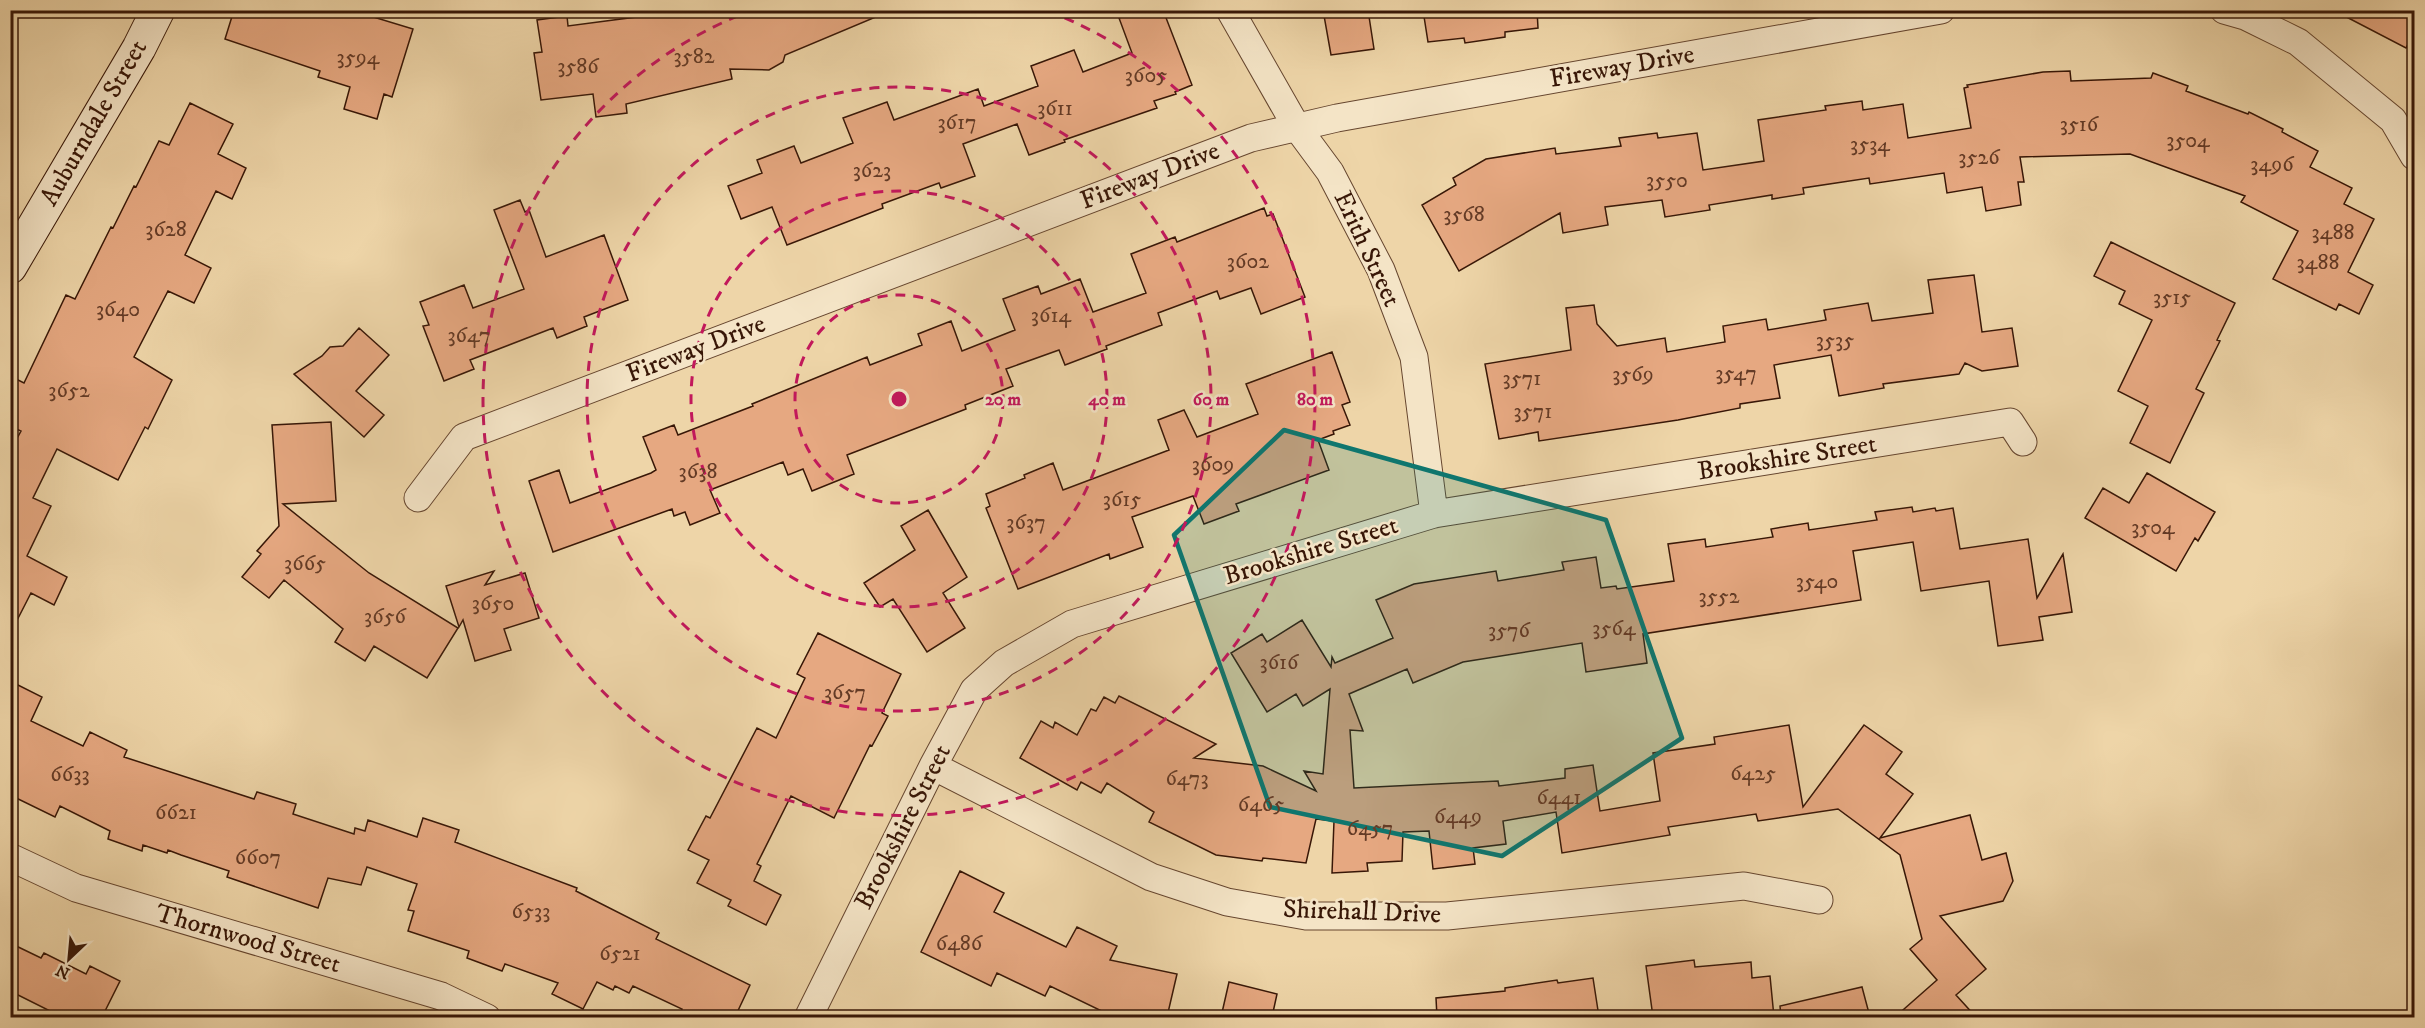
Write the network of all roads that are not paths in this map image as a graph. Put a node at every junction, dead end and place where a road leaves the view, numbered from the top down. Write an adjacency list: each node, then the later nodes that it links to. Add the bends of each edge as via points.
1 (158, 10): 7 (street, Auburndale Street, via 139,48)
2 (1230, 10): 5 (street, Erith Street)
3 (1941, 10): 5 (street, Fireway Drive)
4 (2239, 12): 6 (street, via 2298,42 2393,120)
5 (1296, 126): 9 (street, Fireway Drive, via 1251,138 464,437); 10 (street, Erith Street, via 1330,172 1381,270 1414,357)
6 (2415, 156)
7 (15, 247)
8 (2023, 442): 10 (street, Brookshire Street, via 2010,422)
9 (418, 498)
10 (1434, 514): 11 (street, Brookshire Street, via 1072,624 1004,663 974,690)
11 (933, 766): 13 (street, Shirehall Drive, via 1151,877 1227,902 1306,916 1446,916 1744,886); 15 (street, Brookshire Street)
12 (10, 857): 14 (street, Thornwood Street, via 76,888 441,996)
13 (1819, 900)
14 (487, 1017)
15 (807, 1017)

